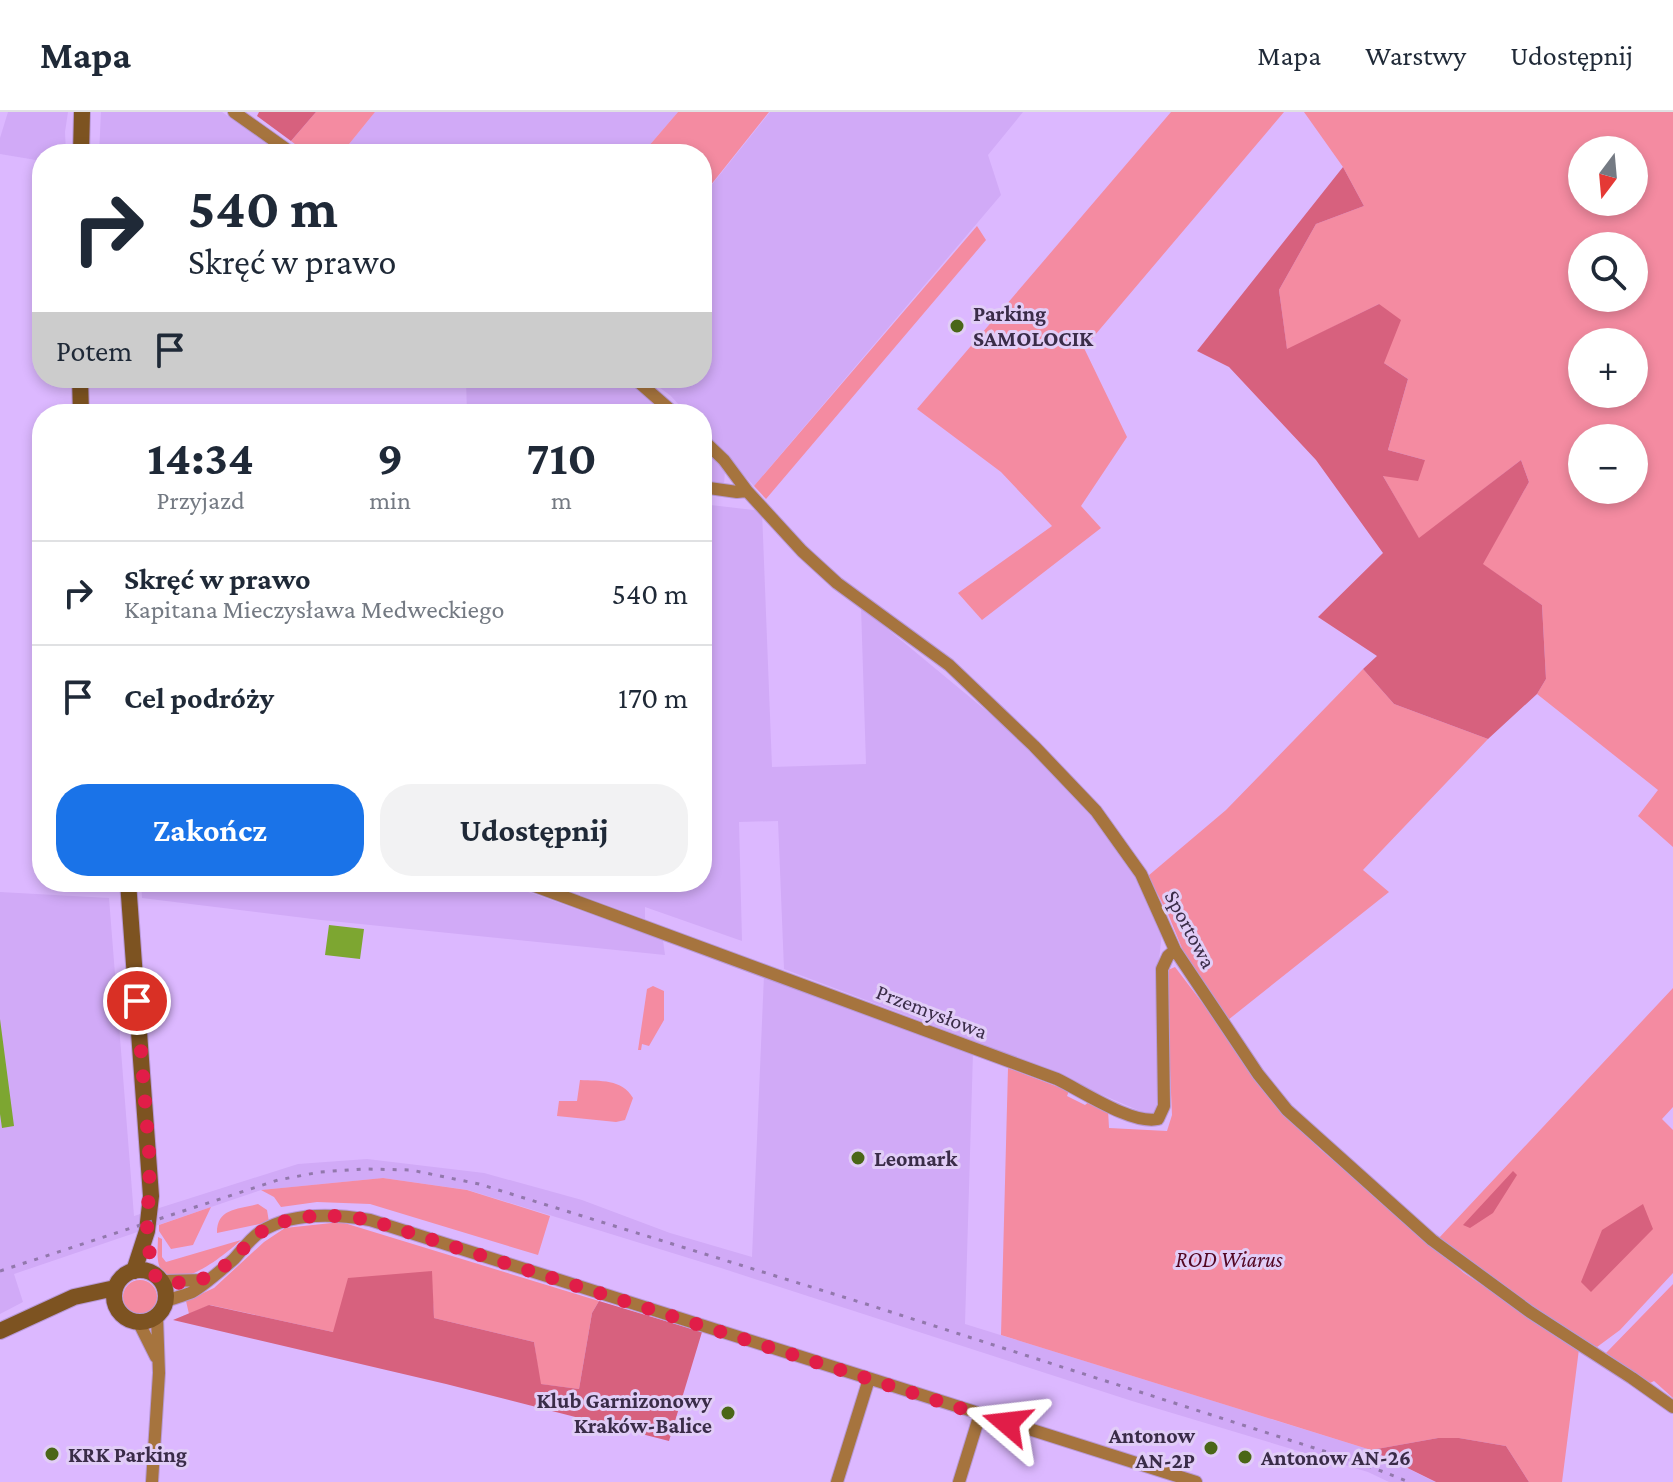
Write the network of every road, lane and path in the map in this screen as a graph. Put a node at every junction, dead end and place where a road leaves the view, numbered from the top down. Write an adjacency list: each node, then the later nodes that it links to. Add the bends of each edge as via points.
1 (82, 112): 3 (main road)
2 (234, 112): 4 (street)
3 (81, 144)
4 (279, 144)
5 (645, 388): 6 (street)
6 (664, 404)
7 (712, 449): 9 (street, Sportowa)
8 (712, 488): 9 (street)
9 (747, 491): 12 (street, Sportowa, via 837,583 949,665 1096,811 1141,874)
10 (129, 892): 13 (main road, via 150,1164)
11 (551, 892): 12 (street, Przemysłowa, via 1057,1079 1148,1121 1158,1119 1164,1106 1162,969)
12 (1175, 950): 24 (street, Sportowa, via 1258,1074 1332,1152 1453,1256)
13 (147, 1231): 14 (main road); 15 (main road)
14 (134, 1271): 15 (main road); 17 (main road, via 120,1280)
15 (157, 1277): 16 (street); 18 (main road)
16 (205, 1280): 18 (street, via 193,1292); 23 (street, via 269,1227 325,1215 349,1216)
17 (115, 1296): 20 (main road, via 124,1317); 21 (main road, via 64,1302)
18 (166, 1301): 19 (main road)
19 (157, 1317): 20 (main road); 22 (street)
20 (139, 1323): 22 (street)
21 (0, 1331)
22 (157, 1360): 26 (street)
23 (869, 1379): 25 (street); 27 (street)
24 (1673, 1407)
25 (980, 1414): 28 (street); 29 (street)
26 (152, 1482)
27 (837, 1482)
28 (959, 1482)
29 (1196, 1482)

